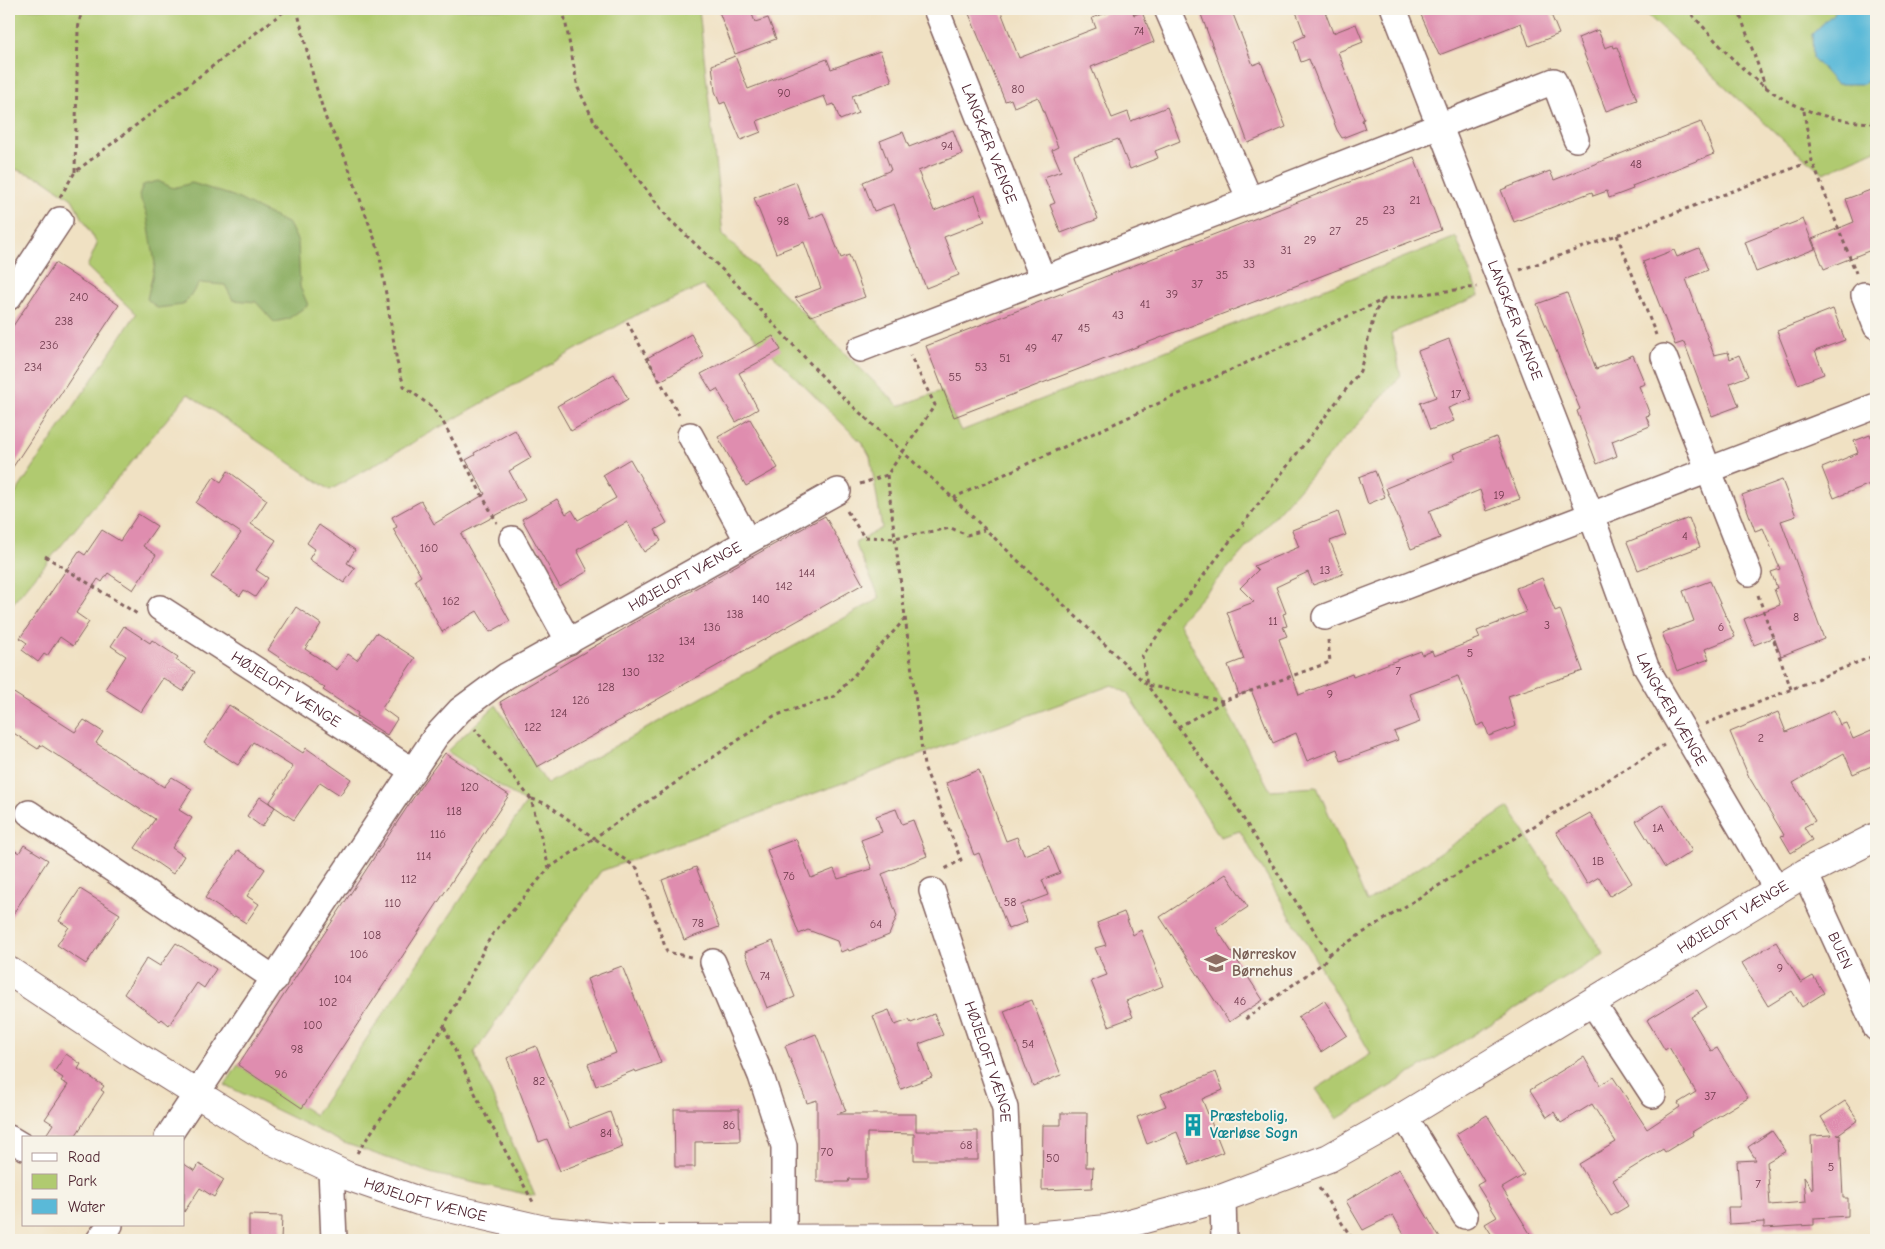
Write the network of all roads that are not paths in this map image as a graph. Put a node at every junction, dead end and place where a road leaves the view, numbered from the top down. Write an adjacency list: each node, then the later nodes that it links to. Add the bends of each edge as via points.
1 (936, 9): 8 (street, LANGKÆR VÆNGE)
2 (1167, 9): 6 (street)
3 (1394, 9): 4 (street, LANGKÆR VÆNGE)
4 (1439, 125): 5 (street, via 1554,81); 6 (street); 18 (street, LANGKÆR VÆNGE)
5 (1576, 139)
6 (1250, 200): 8 (street)
7 (60, 220): 10 (street)
8 (1043, 280): 12 (street)
9 (1864, 295): 11 (street)
10 (9, 297)
11 (1876, 326)
12 (860, 349)
13 (1664, 357): 16 (street)
14 (1876, 406): 16 (street)
15 (690, 435): 20 (street, HØJELOFT VÆNGE)
16 (1709, 470): 18 (street); 21 (street)
17 (838, 491): 20 (street, HØJELOFT VÆNGE)
18 (1591, 515): 23 (street); 29 (street, LANGKÆR VÆNGE, via 1646,667)
19 (512, 539): 24 (street)
20 (747, 540): 24 (street, HØJELOFT VÆNGE)
21 (1750, 573)
22 (160, 608): 25 (street, HØJELOFT VÆNGE)
23 (1325, 617)
24 (569, 642): 25 (street, HØJELOFT VÆNGE, via 506,676 460,710 436,736)
25 (412, 771): 33 (street, HØJELOFT VÆNGE)
26 (29, 813): 33 (street)
27 (1876, 837): 28 (street, HØJELOFT VÆNGE)
28 (1805, 873): 29 (street, HØJELOFT VÆNGE); 35 (street, BUEN)
29 (1777, 890): 34 (street, HØJELOFT VÆNGE)
30 (932, 892): 47 (street, HØJELOFT VÆNGE, via 1005,1108)
31 (713, 962): 50 (street, via 761,1076 784,1146)
32 (9, 971): 36 (street, HØJELOFT VÆNGE)
33 (275, 979): 36 (street, HØJELOFT VÆNGE)
34 (1592, 1002): 37 (street); 38 (street, HØJELOFT VÆNGE)
35 (1876, 1028)
36 (196, 1093): 39 (street, HØJELOFT VÆNGE); 42 (street, HØJELOFT VÆNGE, via 271,1140)
37 (1653, 1095)
38 (1404, 1116): 43 (street, HØJELOFT VÆNGE, via 1305,1168); 44 (street)
39 (168, 1136)
40 (9, 1138): 41 (street)
41 (22, 1146)
42 (339, 1173): 46 (street, HØJELOFT VÆNGE, via 419,1201); 49 (street)
43 (1223, 1198): 47 (street, HØJELOFT VÆNGE, via 1107,1229); 51 (street)
44 (1465, 1216)
45 (109, 1226): 48 (street)
46 (549, 1236): 50 (street, HØJELOFT VÆNGE)
47 (1011, 1239): 50 (street, HØJELOFT VÆNGE)
48 (100, 1240)
49 (334, 1240)
50 (784, 1240)
51 (1224, 1240)

